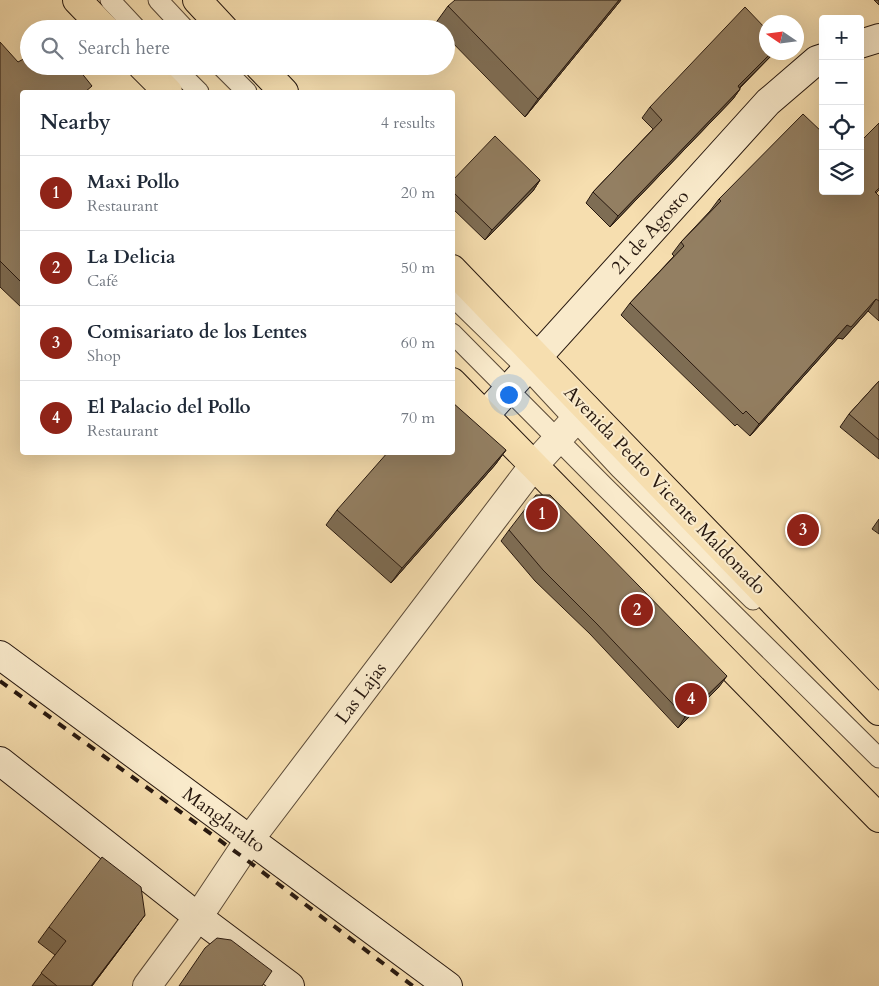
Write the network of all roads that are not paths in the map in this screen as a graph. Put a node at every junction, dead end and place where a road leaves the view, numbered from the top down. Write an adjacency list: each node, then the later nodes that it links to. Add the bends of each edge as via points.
1 (77, 0): 5 (main road)
2 (110, 0): 6 (lane)
3 (158, 0): 7 (lane)
4 (197, 0): 8 (main road)
5 (96, 20)
6 (129, 20)
7 (177, 20)
8 (216, 20)
9 (879, 38): 10 (street)
10 (864, 43)
11 (819, 59): 23 (street, 21 de Agosto, via 768,102)
12 (151, 75): 16 (main road)
13 (182, 75): 17 (lane)
14 (230, 75): 18 (lane)
15 (268, 75): 19 (main road)
16 (166, 90)
17 (196, 90)
18 (245, 90)
19 (282, 90)
20 (455, 274): 23 (main road, Avenida Pedro Vicente Maldonado)
21 (455, 299): 23 (lane)
22 (455, 336): 25 (lane)
23 (532, 364): 25 (street, 21 de Agosto); 27 (main road, Avenida Pedro Vicente Maldonado)
24 (455, 385): 26 (main road)
25 (508, 390): 26 (street, 21 de Agosto); 27 (lane)
26 (485, 415): 28 (main road)
27 (573, 423): 28 (street, Las Lajas); 30 (main road, Avenida Pedro Vicente Maldonado); 31 (lane); 32 (lane)
28 (534, 465): 34 (main road); 35 (street, Las Lajas)
29 (0, 655): 35 (street, Manglaralto)
30 (879, 711)
31 (879, 723)
32 (879, 758)
33 (0, 761): 36 (street)
34 (879, 818)
35 (250, 839): 36 (street, Las Lajas); 39 (street, Manglaralto)
36 (198, 917): 37 (street, Las Lajas); 38 (street)
37 (147, 986)
38 (290, 986)
39 (448, 986)

